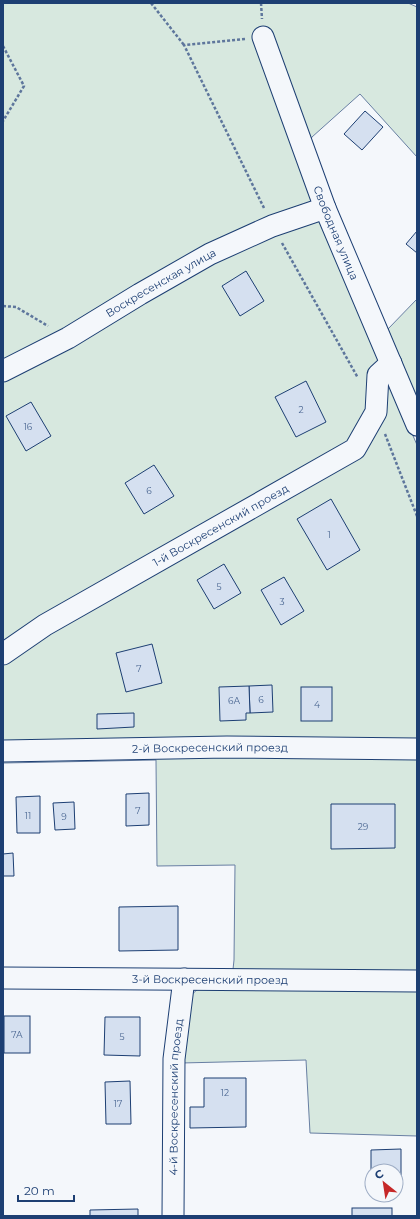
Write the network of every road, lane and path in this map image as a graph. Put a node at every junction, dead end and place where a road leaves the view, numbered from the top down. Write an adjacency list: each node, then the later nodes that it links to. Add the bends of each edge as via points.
1 (151, 3): 3 (path)
2 (263, 37): 6 (street, Свободная улица)
3 (184, 45)
4 (3, 46): 5 (path, via 24,86)
5 (3, 121)
6 (325, 208): 8 (street, Воскресенская улица, via 272,226 210,254); 9 (street, Свободная улица)
7 (3, 306): 8 (path, via 16,307)
8 (68, 338): 10 (street, Воскресенская улица)
9 (391, 363): 11 (street, Свободная улица); 12 (street, 1-й Воскресенский проезд, via 378,375 376,412 355,449 45,625)
10 (3, 371)
11 (417, 425)
12 (3, 654)
13 (417, 749): 14 (street, 2-й Воскресенский проезд, via 227,747)
14 (3, 751)
15 (3, 978): 16 (street, 3-й Воскресенский проезд)
16 (184, 979): 17 (street, 3-й Воскресенский проезд); 18 (street, 4-й Воскресенский проезд, via 174,1059)
17 (417, 981)
18 (173, 1216)

